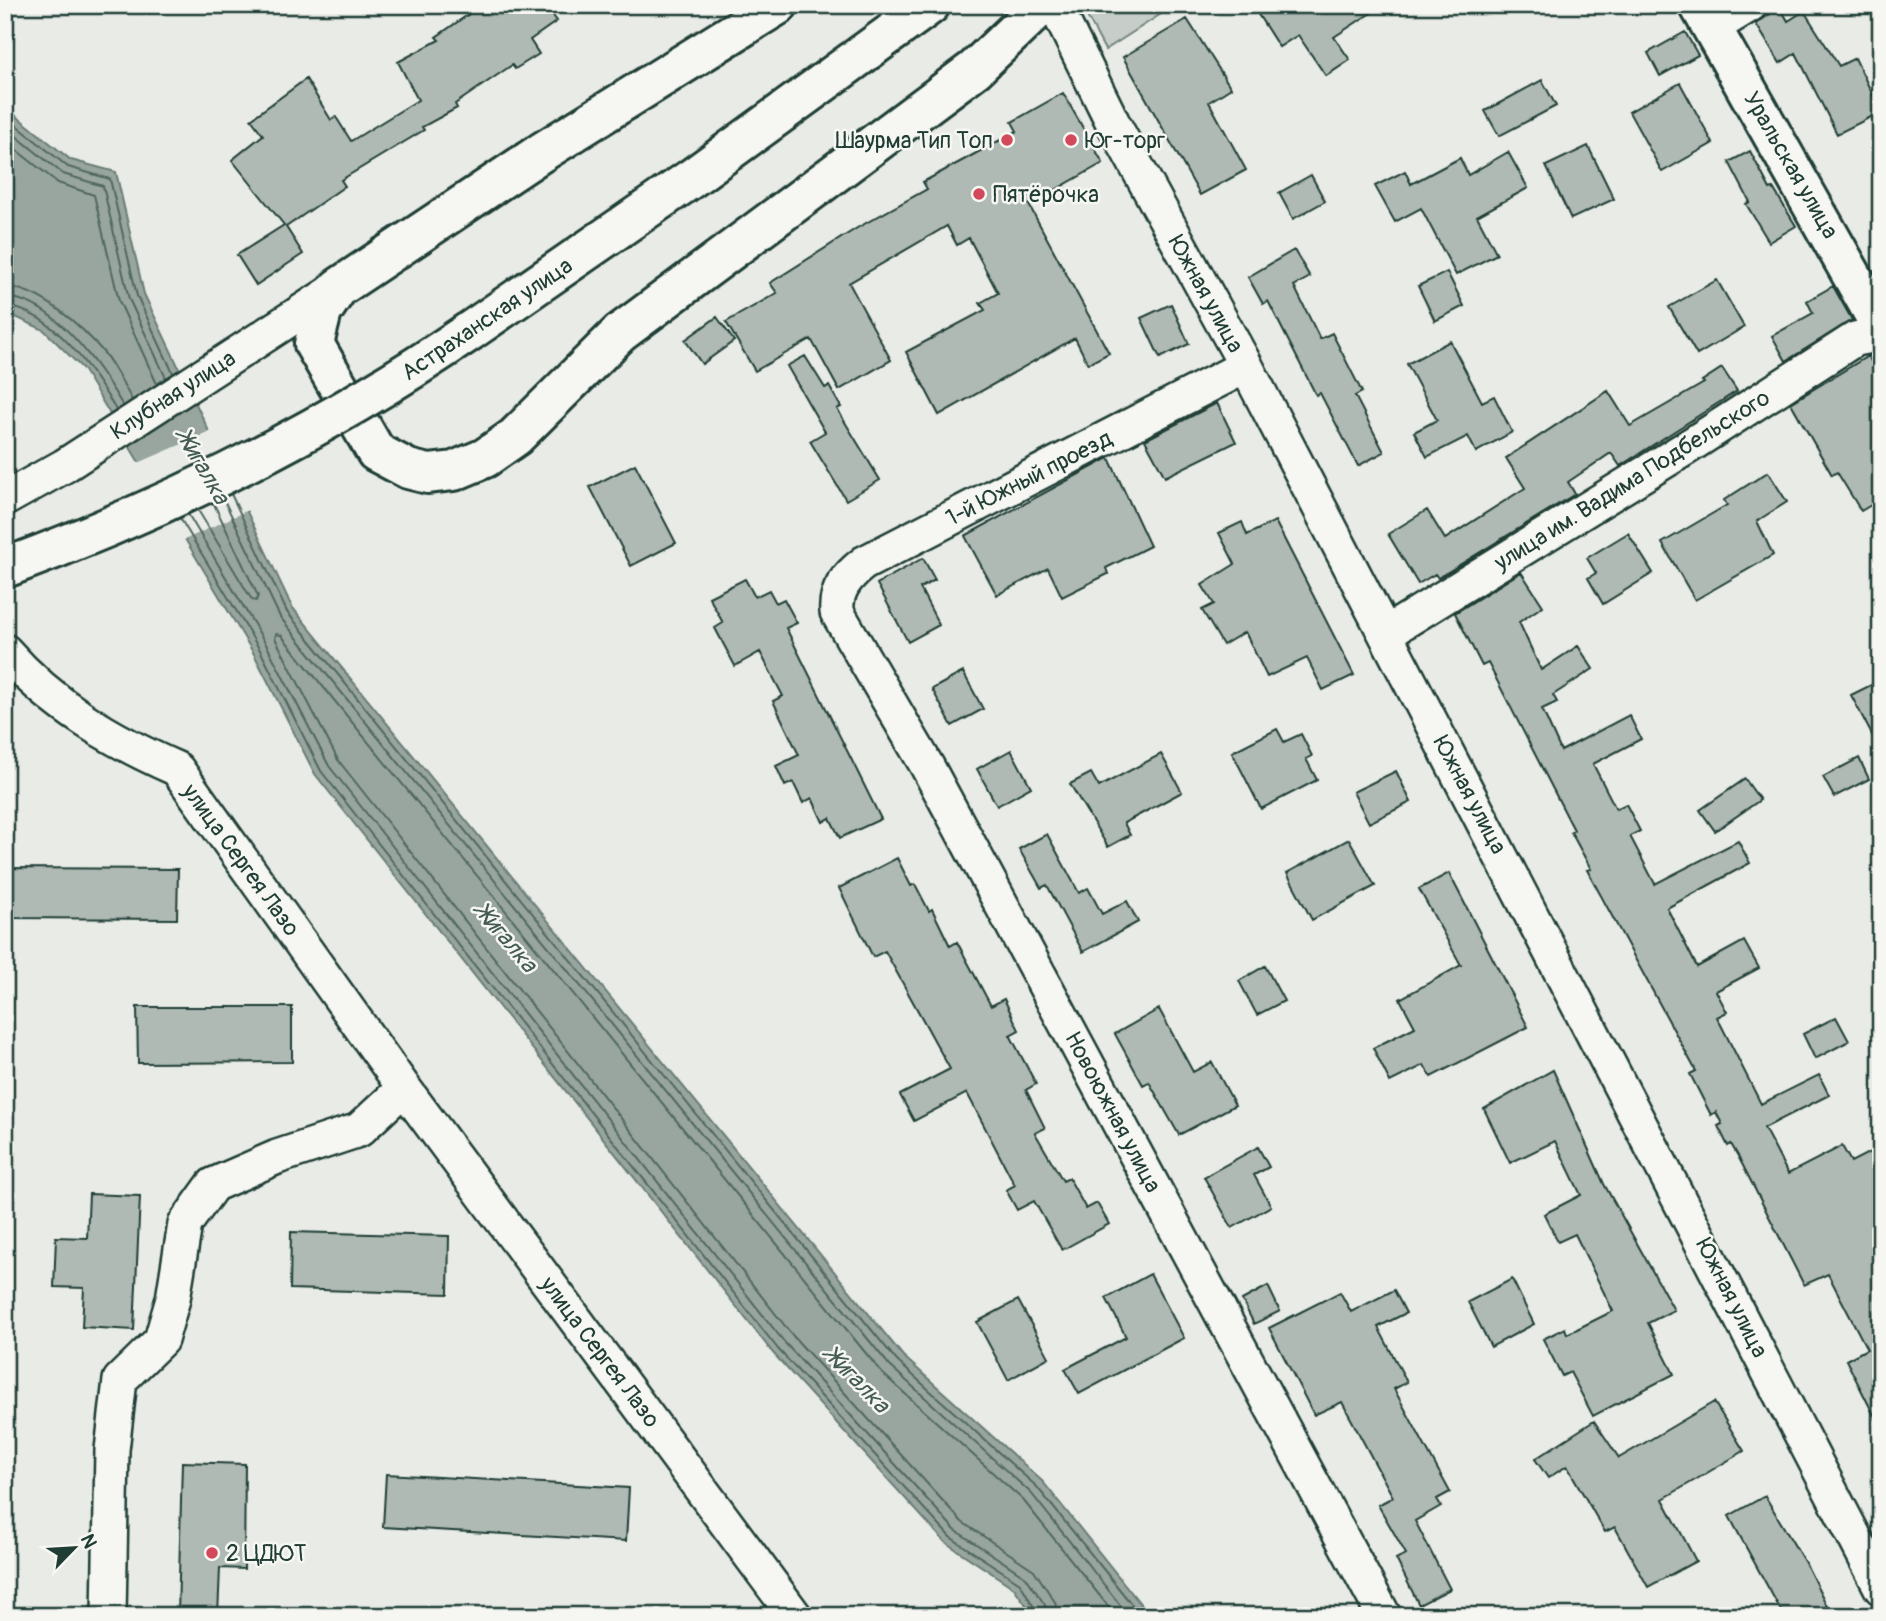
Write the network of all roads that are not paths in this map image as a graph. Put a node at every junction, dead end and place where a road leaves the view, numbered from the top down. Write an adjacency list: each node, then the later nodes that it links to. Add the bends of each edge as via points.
1 (778, 5): 7 (street, via 542,152)
2 (930, 5): 14 (street, Астраханская улица, bridge, via 692,178 417,367 271,450)
3 (1042, 5): 10 (street, via 975,69 620,334 515,436 485,458 454,471 428,474 376,452)
4 (1055, 5): 12 (street, Южная улица, via 1113,123)
5 (1750, 5): 6 (street)
6 (1705, 17): 8 (street, Уральская улица)
7 (338, 288): 10 (street, via 322,312); 11 (street, Клубная улица)
8 (1881, 327)
9 (1881, 334): 16 (street, улица им. Вадима Подбельского, via 1856,339)
10 (314, 344): 11 (street, via 265,348)
11 (221, 364): 13 (street, Клубная улица)
12 (1246, 366): 15 (street, 1-й Южный проезд, via 864,563 843,584); 16 (street, Южная улица)
13 (5, 499)
14 (5, 568)
15 (837, 612): 22 (street, Новоюжная улица, via 933,778)
16 (1386, 633): 19 (street, Южная улица)
17 (5, 651): 18 (street, улица Сергея Лазо, via 32,681 84,721 177,769)
18 (404, 1088): 20 (street, via 359,1129 276,1157 213,1185 185,1224 161,1340 120,1380 112,1450); 21 (street, улица Сергея Лазо)
19 (1881, 1588)
20 (109, 1616)
21 (795, 1616)
22 (1384, 1616)

